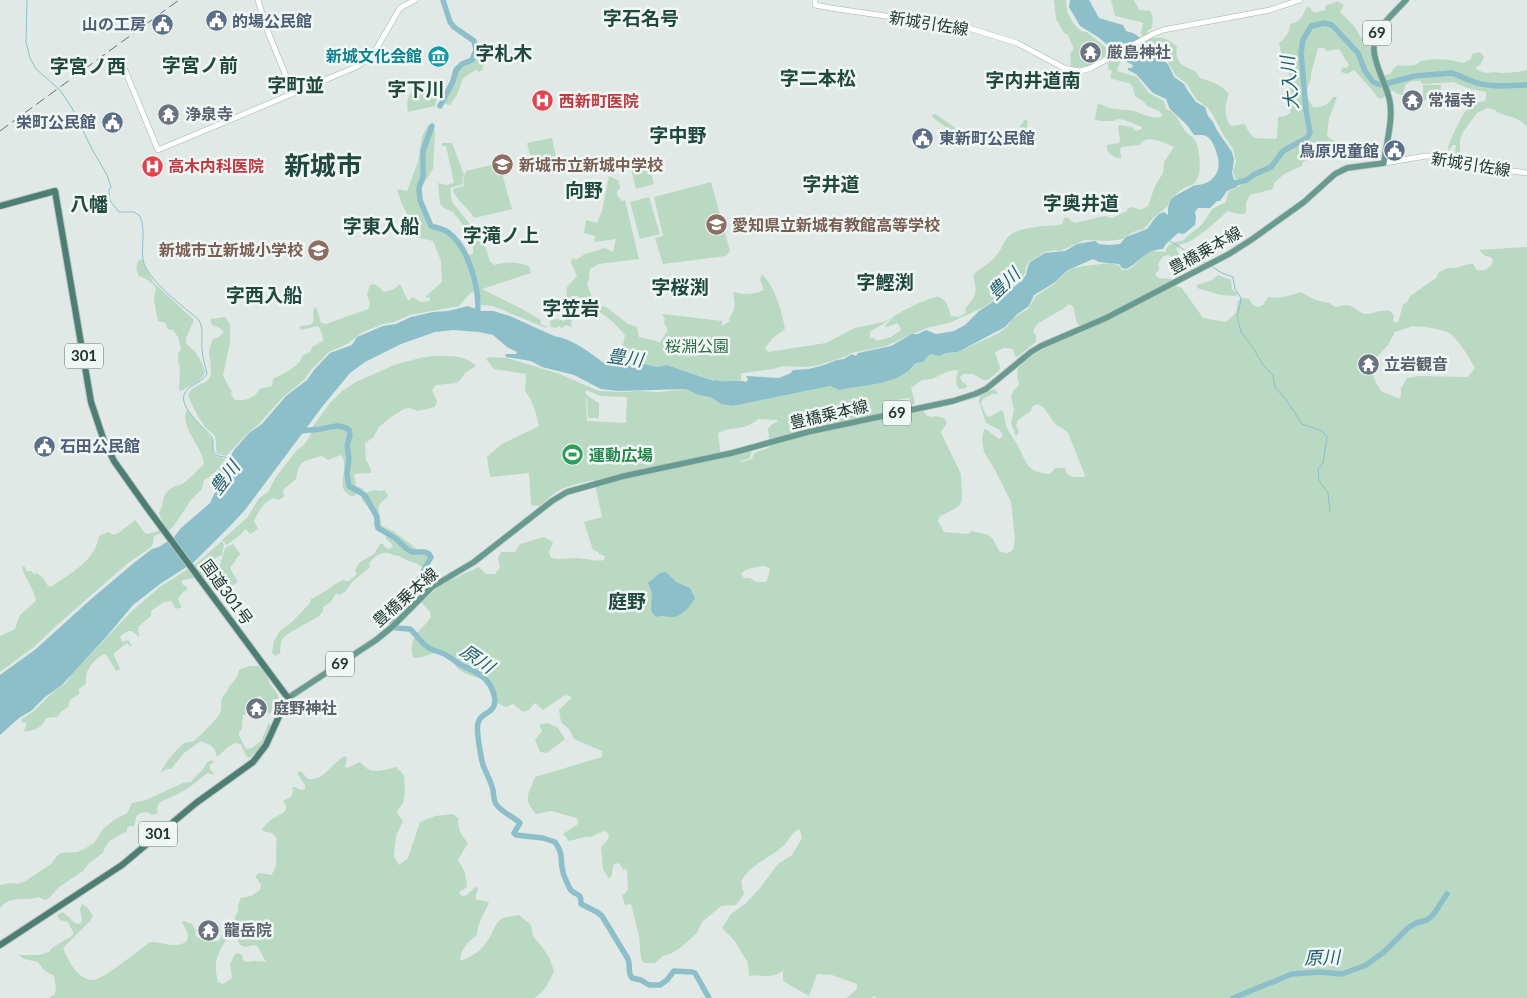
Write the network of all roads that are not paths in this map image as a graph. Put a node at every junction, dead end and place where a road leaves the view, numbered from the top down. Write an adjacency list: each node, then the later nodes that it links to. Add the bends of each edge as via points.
1 (258, 0): 7 (main road)
2 (415, 0): 7 (main road, via 400,8 375,51 365,61)
3 (815, 0): 4 (main road, 新城引佐線, via 815,4 831,8 969,28 1017,43 1064,68 1081,71 1153,34 1178,26 1270,10)
4 (1300, 0)
5 (1406, 0): 8 (main road, 69, via 1375,38 1374,49 1391,111)
6 (122, 63): 7 (main road, via 158,150)
7 (293, 93)
8 (1384, 162): 9 (main road, 新城引佐線, via 1437,156); 11 (main road, 豊橋乗本線 / 69, via 1347,168 1335,174 1304,202 1229,254 1106,318 1041,346 994,384 975,394 567,492 474,562 432,587 376,640)
9 (1527, 173)
10 (0, 206): 11 (highway, 国道301号 / 301, via 55,190 94,411 104,441 148,509)
11 (288, 698): 12 (highway, 301, via 266,745 253,762 196,803 122,865)
12 (0, 946)

